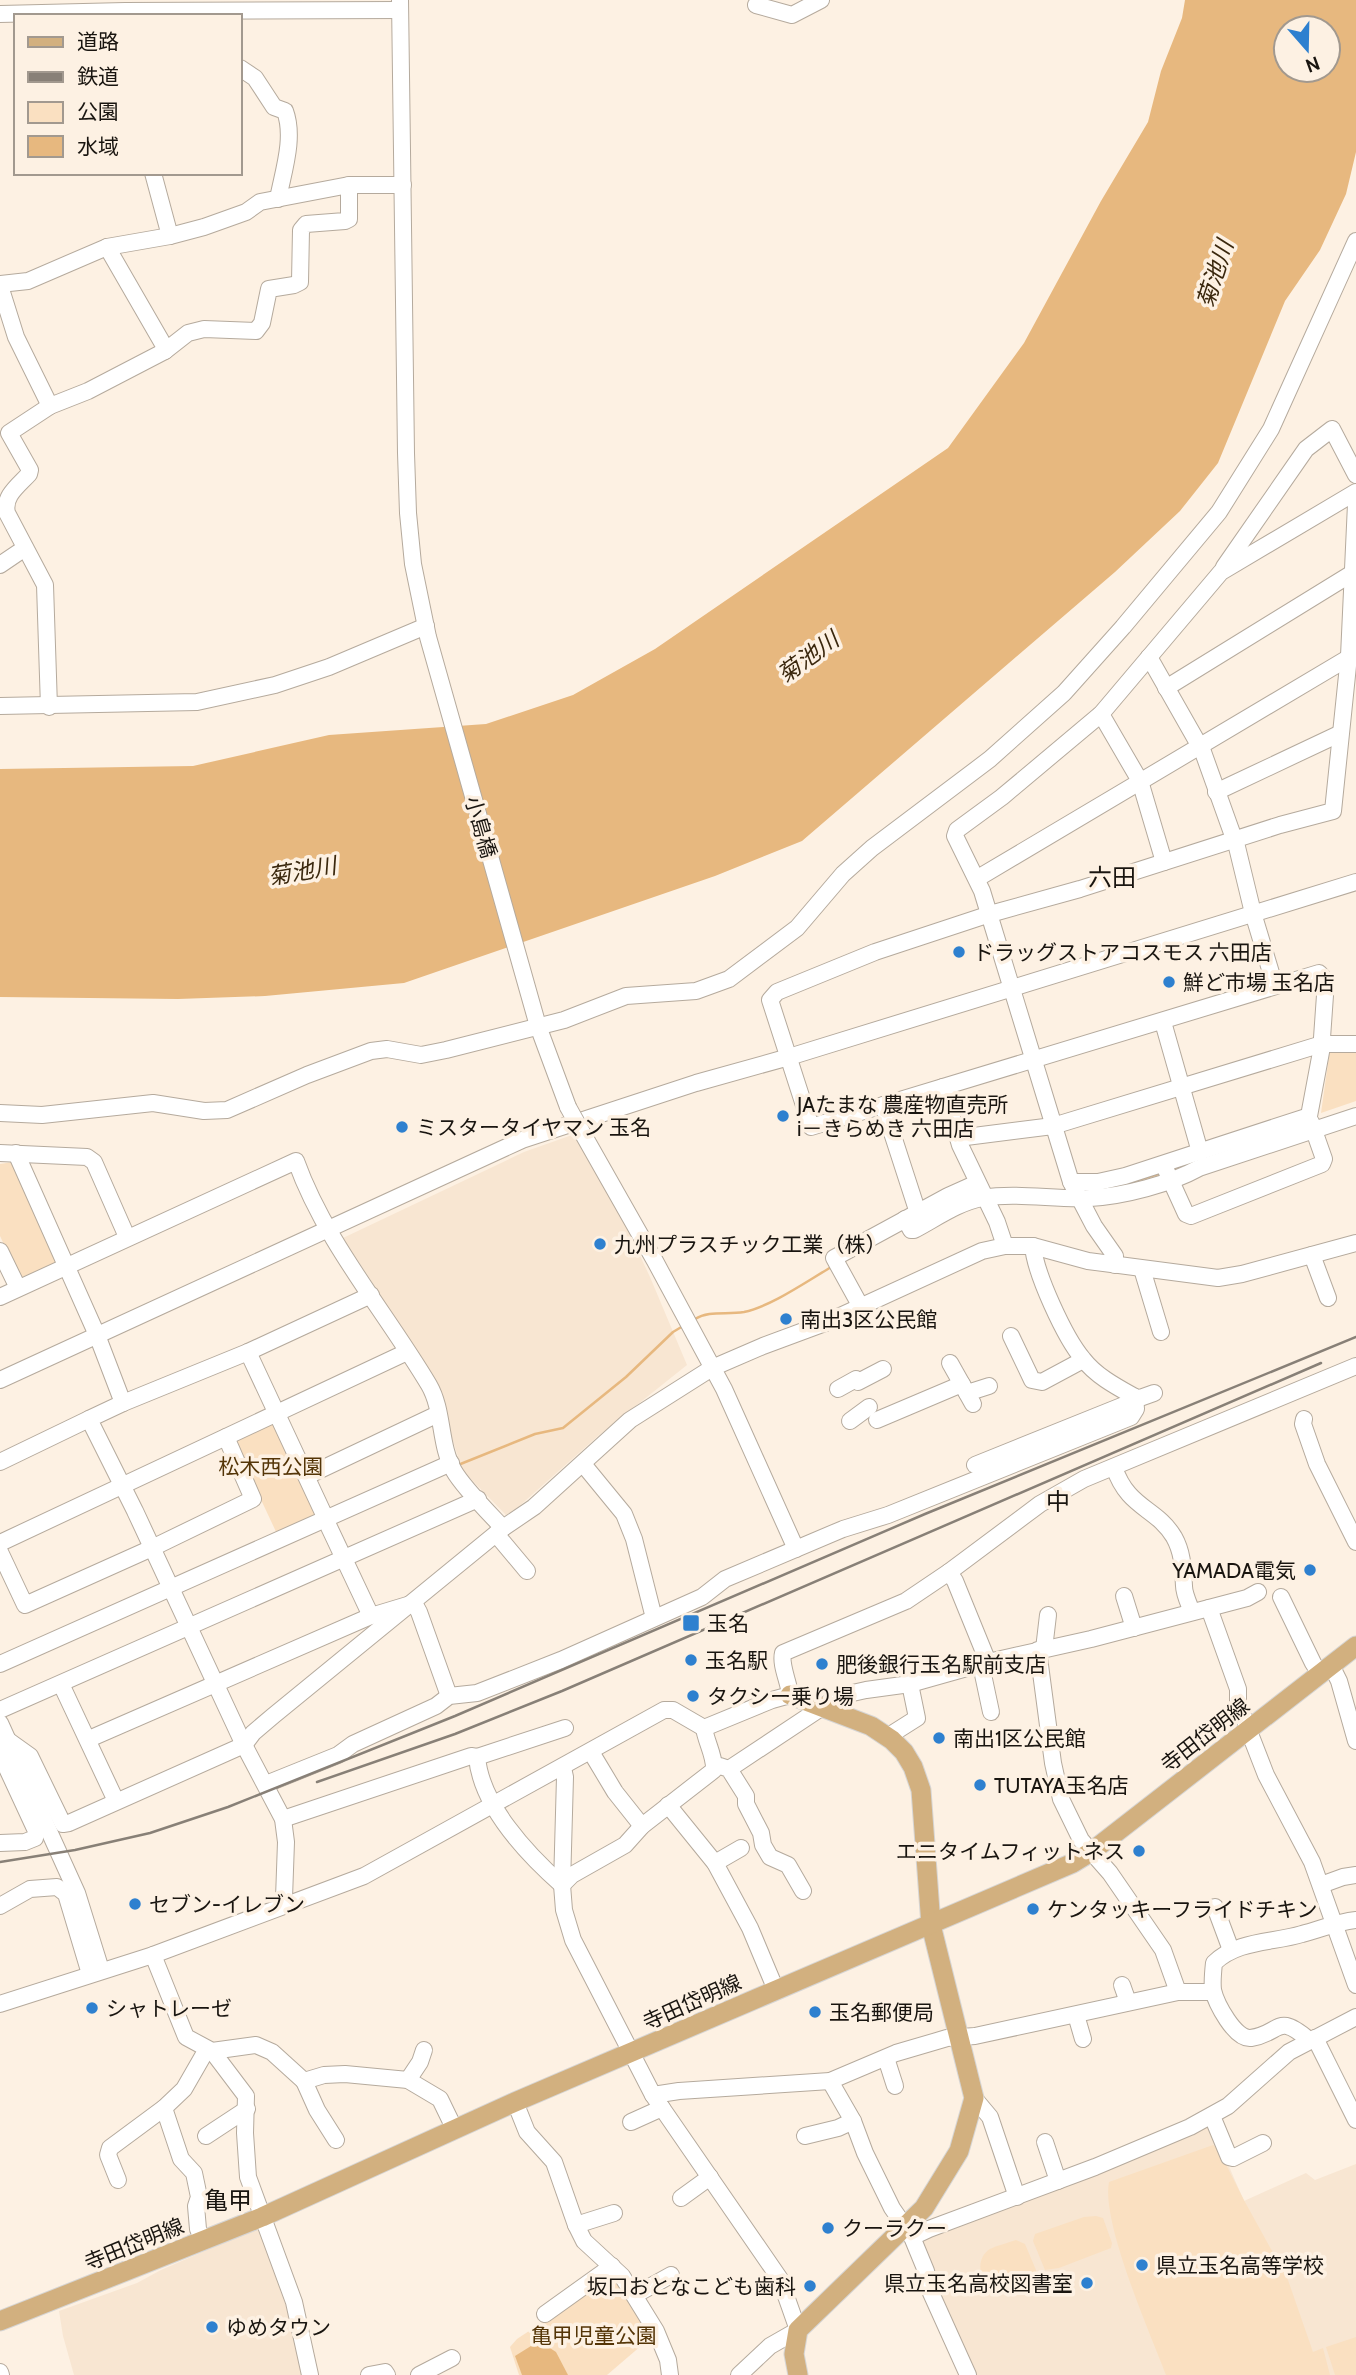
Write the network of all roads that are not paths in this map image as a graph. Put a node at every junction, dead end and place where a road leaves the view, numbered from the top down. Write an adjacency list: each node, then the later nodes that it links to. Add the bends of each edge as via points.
1 (821, 0): 3 (street, via 792,15)
2 (400, 5): 6 (street); 10 (street, 小島橋)
3 (756, 5)
4 (125, 13): 5 (street); 6 (street)
5 (0, 14)
6 (186, 14)
7 (242, 69): 11 (street, via 288,118 288,152)
8 (154, 175): 12 (street)
9 (349, 185): 10 (street); 11 (street); 16 (street, via 349,219 306,224 300,230 300,282 269,289 256,331 204,329 187,333)
10 (402, 185): 25 (street, 小島橋, via 408,513)
11 (278, 199): 12 (street)
12 (170, 236): 14 (street)
13 (1356, 240): 44 (street, via 1271,429 1219,512 1064,693 990,759 872,848 797,928 729,979 696,991 626,996 564,1020)
14 (107, 247): 15 (street, via 28,281); 16 (street)
15 (0, 285): 17 (street, via 16,337)
16 (165, 351): 17 (street)
17 (50, 406): 21 (street, via 9,433 30,470 5,506)
18 (1356, 475): 23 (street, via 1332,429 1306,449)
19 (1356, 492): 23 (street)
20 (1356, 504): 24 (street)
21 (25, 548): 22 (street); 30 (street, via 45,584)
22 (0, 565)
23 (1222, 572): 27 (street)
24 (1352, 574): 26 (street); 28 (street)
25 (427, 632): 30 (street, via 230,696 197,702); 44 (street, 小島橋)
26 (1353, 655): 32 (street); 33 (street)
27 (1149, 657): 28 (street); 31 (street)
28 (1166, 688): 33 (street)
29 (0, 706): 30 (street)
30 (49, 707)
31 (1101, 714): 34 (street); 38 (street, via 957,830)
32 (1339, 734): 35 (street); 36 (street, via 1333,811)
33 (1199, 746): 34 (street); 35 (street)
34 (1140, 781): 37 (street); 38 (street)
35 (1216, 792): 36 (street)
36 (1235, 841): 37 (street); 40 (street)
37 (1164, 862): 41 (street)
38 (978, 878): 41 (street)
39 (1356, 882): 40 (street)
40 (1253, 913): 42 (street); 43 (street)
41 (990, 914): 43 (street); 48 (street, via 875,952 777,992 770,1000)
42 (1275, 986): 45 (street); 46 (street, via 1319,973 1326,981)
43 (1010, 988): 48 (street); 49 (street)
44 (537, 1021): 53 (street, via 421,1055 371,1051 228,1110 153,1103 42,1115); 87 (street, 小島橋, bridge, via 568,1107)
45 (1163, 1022): 49 (street); 50 (street)
46 (1322, 1044): 47 (street); 50 (street); 55 (street)
47 (1356, 1044)
48 (789, 1057): 52 (street, via 811,1127); 64 (street, via 522,1140)
49 (1032, 1061): 51 (street); 56 (street)
50 (1183, 1086): 56 (street); 58 (street)
51 (943, 1087): 52 (street); 57 (street)
52 (883, 1105): 63 (street)
53 (0, 1113)
54 (1356, 1116): 55 (street)
55 (1311, 1124): 58 (street); 60 (street); 60 (street, via 1322,1164 1191,1216)
56 (1054, 1126): 57 (street); 62 (street)
57 (958, 1138): 61 (street)
58 (1200, 1152): 60 (street)
59 (8, 1153): 65 (street, via 87,1157 94,1162); 72 (street)
60 (1167, 1172): 62 (street, via 1122,1194)
61 (982, 1191): 62 (street); 63 (street); 67 (street)
62 (1075, 1191): 71 (street, via 1115,1256)
63 (910, 1221): 78 (street, via 834,1258)
64 (328, 1228): 65 (street, via 296,1161); 75 (street); 80 (street)
65 (127, 1237): 72 (street)
66 (1356, 1243): 70 (street)
67 (1004, 1246): 68 (street); 78 (street, via 982,1251)
68 (1033, 1246): 71 (street); 84 (street, via 1057,1312)
69 (0, 1251): 74 (street)
70 (1312, 1255): 73 (street, via 1218,1278); 77 (street)
71 (1115, 1265): 73 (street)
72 (67, 1266): 74 (street); 80 (street)
73 (1142, 1269): 79 (street)
74 (18, 1288): 76 (street)
75 (371, 1296): 82 (street); 83 (street)
76 (0, 1297)
77 (1328, 1298)
78 (861, 1307): 87 (street)
79 (1161, 1332)
80 (97, 1335): 89 (street); 94 (street)
81 (1011, 1336): 84 (street, via 1032,1380 1042,1381)
82 (248, 1352): 94 (street); 95 (street)
83 (407, 1352): 95 (street); 96 (street, via 436,1399)
84 (1083, 1360): 93 (street, via 1100,1376)
85 (950, 1363): 92 (street)
86 (1356, 1366): 106 (street)
87 (712, 1368): 103 (street, via 631,1420); 115 (street, 小島橋)
88 (883, 1369): 91 (street)
89 (0, 1380)
90 (989, 1386): 92 (street)
91 (838, 1389)
92 (967, 1394): 100 (street)
93 (1141, 1397): 97 (street); 104 (street); 115 (street, via 1131,1417)
94 (123, 1403): 98 (street)
95 (277, 1413): 101 (street); 107 (street)
96 (438, 1414): 105 (street); 107 (street)
97 (1147, 1414)
98 (89, 1419): 102 (street); 108 (street)
99 (1304, 1419): 112 (street, via 1317,1464)
100 (850, 1421)
101 (226, 1437): 108 (street); 114 (street, via 253,1499)
102 (0, 1462)
103 (583, 1464): 111 (street); 128 (street, via 624,1514)
104 (975, 1465)
105 (453, 1467): 109 (street); 110 (street)
106 (1114, 1467): 119 (street, via 1040,1504); 125 (street, via 1123,1490 1176,1539 1184,1588)
107 (307, 1476): 110 (street)
108 (124, 1486): 113 (street); 114 (street)
109 (478, 1499): 111 (street); 117 (street)
110 (328, 1523): 117 (street); 121 (street)
111 (499, 1531): 118 (street); 124 (street)
112 (1356, 1542)
113 (0, 1543)
114 (152, 1548): 116 (street, via 24,1605); 121 (street)
115 (796, 1549): 128 (street, via 725,1579 702,1597)
116 (0, 1552)
117 (344, 1558): 127 (street); 129 (street)
118 (527, 1571)
119 (949, 1572): 134 (street); 139 (street, via 906,1601 783,1653)
120 (1258, 1592): 125 (street)
121 (173, 1593): 129 (street); 133 (street)
122 (1124, 1595): 130 (street)
123 (1281, 1597): 135 (street, via 1313,1663)
124 (414, 1603): 127 (street); 140 (street); 152 (street, via 272,1716)
125 (1200, 1610): 130 (street); 147 (street, via 1232,1671)
126 (1048, 1615): 132 (street)
127 (371, 1616): 138 (street)
128 (653, 1618): 140 (street, via 531,1673 477,1693)
129 (189, 1628): 136 (street); 138 (street)
130 (1134, 1628): 132 (street)
131 (1356, 1646): 135 (main road, 寺田岱明線)
132 (1041, 1650): 134 (street); 167 (street, via 1061,1799)
133 (0, 1664)
134 (984, 1664): 137 (street); 143 (street)
135 (1325, 1670): 147 (main road, 寺田岱明線); 151 (street, via 1339,1681)
136 (61, 1684): 142 (street); 149 (street)
137 (910, 1684): 141 (street, via 839,1696); 148 (street, via 917,1718)
138 (215, 1685): 149 (street); 152 (street)
139 (790, 1695): 141 (main road); 146 (street)
140 (449, 1696): 157 (street, via 338,1755)
141 (821, 1708): 148 (main road, via 871,1726); 155 (street)
142 (0, 1710)
143 (991, 1712)
144 (0, 1723): 150 (street)
145 (565, 1728): 154 (street)
146 (704, 1728): 153 (street, via 673,1710 664,1710); 155 (street, via 705,1739)
147 (1249, 1730): 167 (main road, 寺田岱明線); 171 (street, via 1266,1775)
148 (887, 1737): 178 (main road, via 904,1752 921,1790)
149 (89, 1739): 159 (street)
150 (9, 1741): 159 (street, via 30,1756 63,1824); 165 (street, via 5,1765 36,1831 35,1838 25,1842); 181 (street, via 77,1893)
151 (1356, 1741)
152 (244, 1745): 157 (street); 159 (street)
153 (591, 1752): 156 (street); 164 (street)
154 (477, 1757): 160 (street); 163 (street)
155 (722, 1767): 158 (street); 161 (street)
156 (563, 1768): 160 (street); 170 (street)
157 (266, 1784): 163 (street)
158 (746, 1796): 162 (street); 172 (street, via 767,1852 788,1865)
159 (116, 1801)
160 (494, 1805): 170 (street, via 513,1835); 174 (street, via 364,1876)
161 (668, 1805): 164 (street); 168 (street)
162 (758, 1808)
163 (283, 1819): 174 (street)
164 (642, 1826): 170 (street, via 625,1845)
165 (0, 1843)
166 (741, 1848): 168 (street)
167 (1091, 1852): 178 (main road, 寺田岱明線); 185 (street, via 1163,1950)
168 (715, 1863): 184 (street)
169 (1356, 1875): 171 (street)
170 (562, 1885): 196 (street, via 573,1940)
171 (1321, 1885): 177 (street)
172 (803, 1891)
173 (0, 1906): 181 (street, via 30,1889 57,1887 65,1894)
174 (286, 1906): 180 (street)
175 (1215, 1907): 179 (street)
176 (1356, 1920): 177 (street)
177 (1334, 1923): 179 (street); 182 (street)
178 (931, 1925): 184 (main road, 寺田岱明線); 191 (main road)
179 (1231, 1950): 186 (street, via 1214,1963)
180 (153, 1955): 181 (street); 194 (street, via 186,2037)
181 (96, 1972): 188 (street)
182 (1356, 1984)
183 (1122, 1985): 187 (street)
184 (776, 1990): 196 (main road, 寺田岱明線)
185 (1178, 1992): 186 (street); 187 (street)
186 (1213, 1992): 193 (street, via 1241,2037 1287,2025)
187 (1128, 2002): 189 (street)
188 (0, 2004)
189 (1076, 2015): 191 (street); 192 (street)
190 (1356, 2017): 193 (street)
191 (960, 2036): 197 (street); 203 (main road)
192 (1083, 2039)
193 (1312, 2039): 209 (street, via 1289,2052); 210 (street)
194 (210, 2050): 199 (street, via 256,2045 272,2052); 207 (street, via 184,2089); 208 (street, via 246,2096)
195 (424, 2050): 198 (street)
196 (630, 2054): 205 (main road, 寺田岱明線); 206 (street)
197 (886, 2058): 200 (street); 202 (street)
198 (408, 2080): 199 (street, via 345,2074); 213 (street, via 440,2099)
199 (304, 2081): 216 (street)
200 (830, 2081): 201 (street); 211 (street)
201 (792, 2085): 204 (street); 206 (street, via 727,2096 679,2091)
202 (895, 2086)
203 (974, 2098): 222 (street, via 990,2117); 227 (main road, via 959,2151)
204 (805, 2099)
205 (515, 2102): 213 (main road, 寺田岱明線); 226 (street, via 527,2132 554,2162)
206 (658, 2102): 212 (street); 219 (street)
207 (164, 2108): 220 (street, via 110,2148 108,2155); 228 (street, via 181,2159 194,2173)
208 (247, 2109): 214 (street); 225 (street, via 247,2170)
209 (1212, 2116): 218 (street, via 1229,2157); 221 (street)
210 (1356, 2120)
211 (853, 2121): 215 (street); 227 (street, via 883,2191)
212 (631, 2122)
213 (455, 2130): 225 (main road, 寺田岱明線)
214 (206, 2136)
215 (805, 2136)
216 (336, 2140)
217 (1045, 2142): 221 (street)
218 (1263, 2143)
219 (710, 2177): 223 (street); 234 (street, via 780,2279)
220 (118, 2180)
221 (1058, 2181): 222 (street)
222 (1017, 2197): 227 (street)
223 (681, 2198)
224 (614, 2213): 226 (street)
225 (262, 2217): 228 (main road, 寺田岱明線); 236 (street, via 294,2302)
226 (576, 2225): 229 (street, via 584,2241)
227 (908, 2232): 234 (main road); 243 (street)
228 (203, 2241): 233 (main road, 寺田岱明線)
229 (612, 2266): 231 (street); 232 (street)
230 (671, 2275): 231 (street)
231 (635, 2295): 240 (street, via 656,2331)
232 (545, 2314)
233 (0, 2321)
234 (798, 2330): 241 (street, via 770,2346); 242 (main road, via 794,2354)
235 (452, 2358): 239 (street)
236 (310, 2375)
237 (369, 2375): 238 (street)
238 (387, 2375)
239 (419, 2375)
240 (670, 2375)
241 (739, 2375)
242 (798, 2375)
243 (968, 2375)

